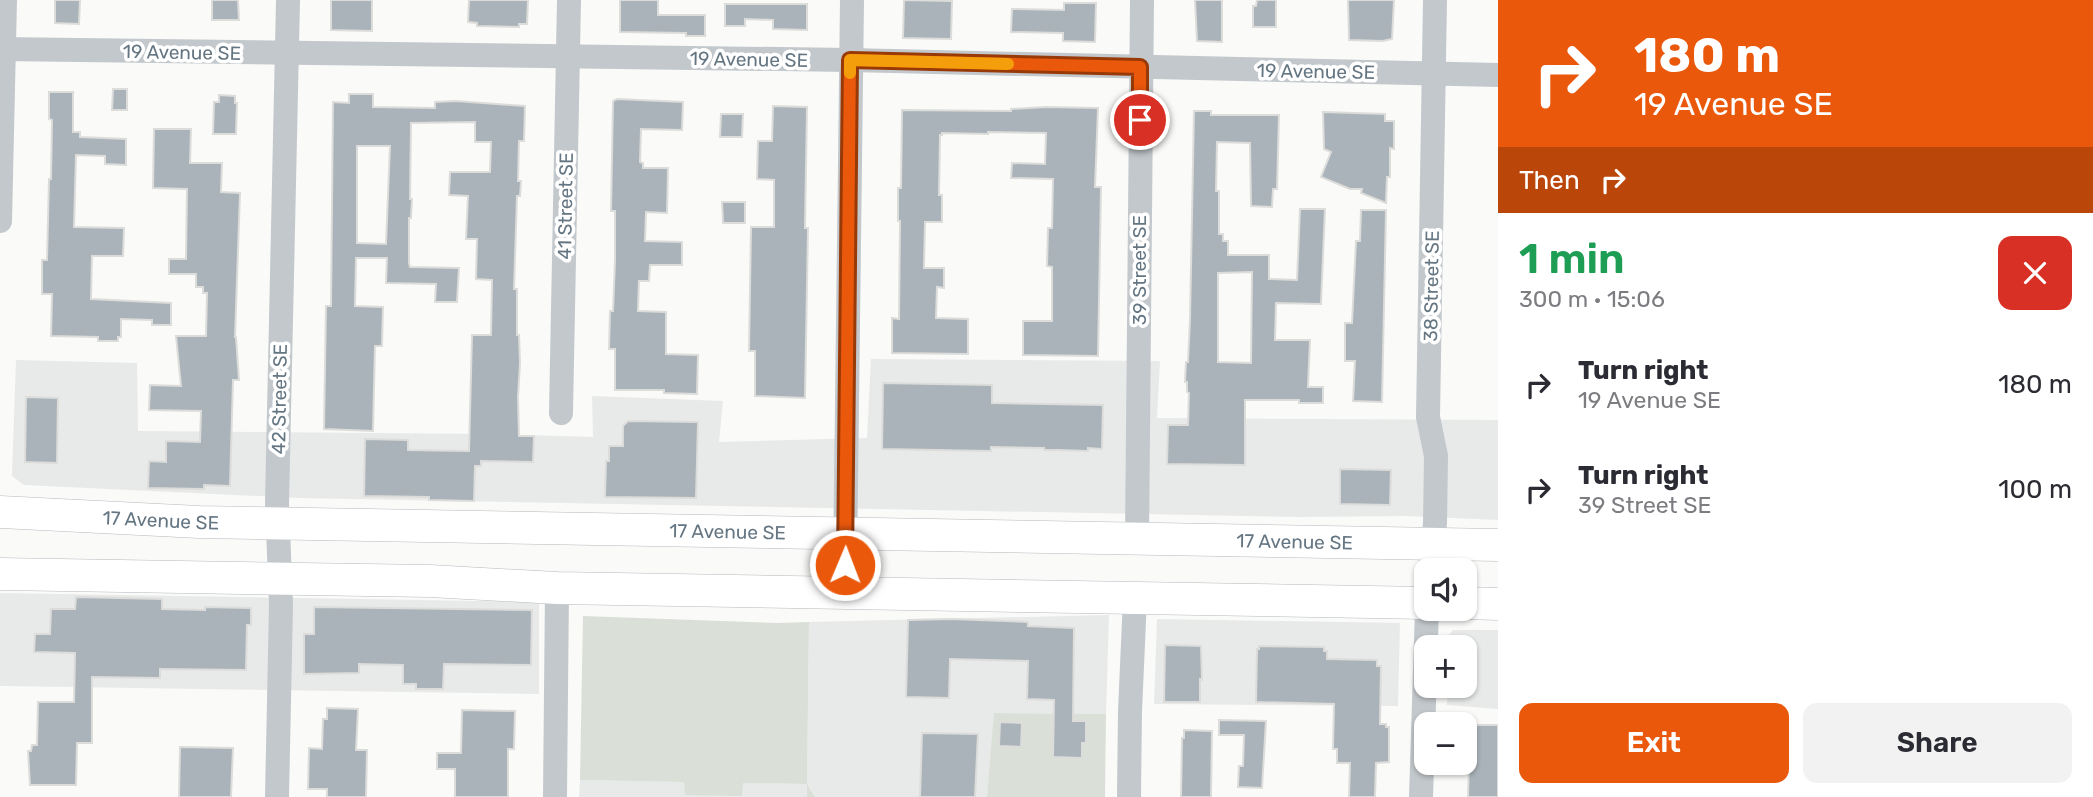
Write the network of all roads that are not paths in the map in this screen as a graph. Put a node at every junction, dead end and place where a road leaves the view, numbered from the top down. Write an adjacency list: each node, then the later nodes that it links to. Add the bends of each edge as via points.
1 (5, 0): 7 (street)
2 (288, 0): 8 (street, 42 Street SE)
3 (569, 0): 9 (street, 41 Street SE)
4 (852, 0): 10 (street)
5 (1142, 0): 11 (street, 39 Street SE)
6 (1435, 0): 12 (street, 38 Street SE)
7 (2, 50): 8 (street, 19 Avenue SE); 14 (street)
8 (287, 53): 9 (street, 19 Avenue SE); 17 (street, 42 Street SE)
9 (568, 57): 10 (street, 19 Avenue SE); 15 (street, 41 Street SE)
10 (850, 60): 11 (street, 19 Avenue SE); 18 (street)
11 (1140, 67): 12 (street, 19 Avenue SE); 19 (street, 39 Street SE)
12 (1434, 74): 13 (street, 19 Avenue SE); 21 (street, 38 Street SE, via 1428,417 1436,456)
13 (1498, 75)
14 (0, 221)
15 (561, 413)
16 (0, 512): 17 (main road, 17 Avenue SE)
17 (277, 523): 18 (main road, 17 Avenue SE); 24 (street, 42 Street SE)
18 (846, 534): 19 (main road, 17 Avenue SE); 22 (street)
19 (1136, 539): 21 (main road, 17 Avenue SE)
20 (1498, 545): 21 (main road, 17 Avenue SE)
21 (1432, 558)
22 (845, 565)
23 (0, 574): 24 (main road)
24 (281, 579): 25 (main road); 31 (street, 42 Street SE)
25 (557, 588): 26 (main road); 32 (street)
26 (1135, 598): 27 (main road); 33 (street)
27 (1414, 603)
28 (1477, 603): 29 (main road)
29 (1498, 604)
30 (1427, 621): 34 (street)
31 (277, 797)
32 (555, 797)
33 (1129, 797)
34 (1421, 797)

